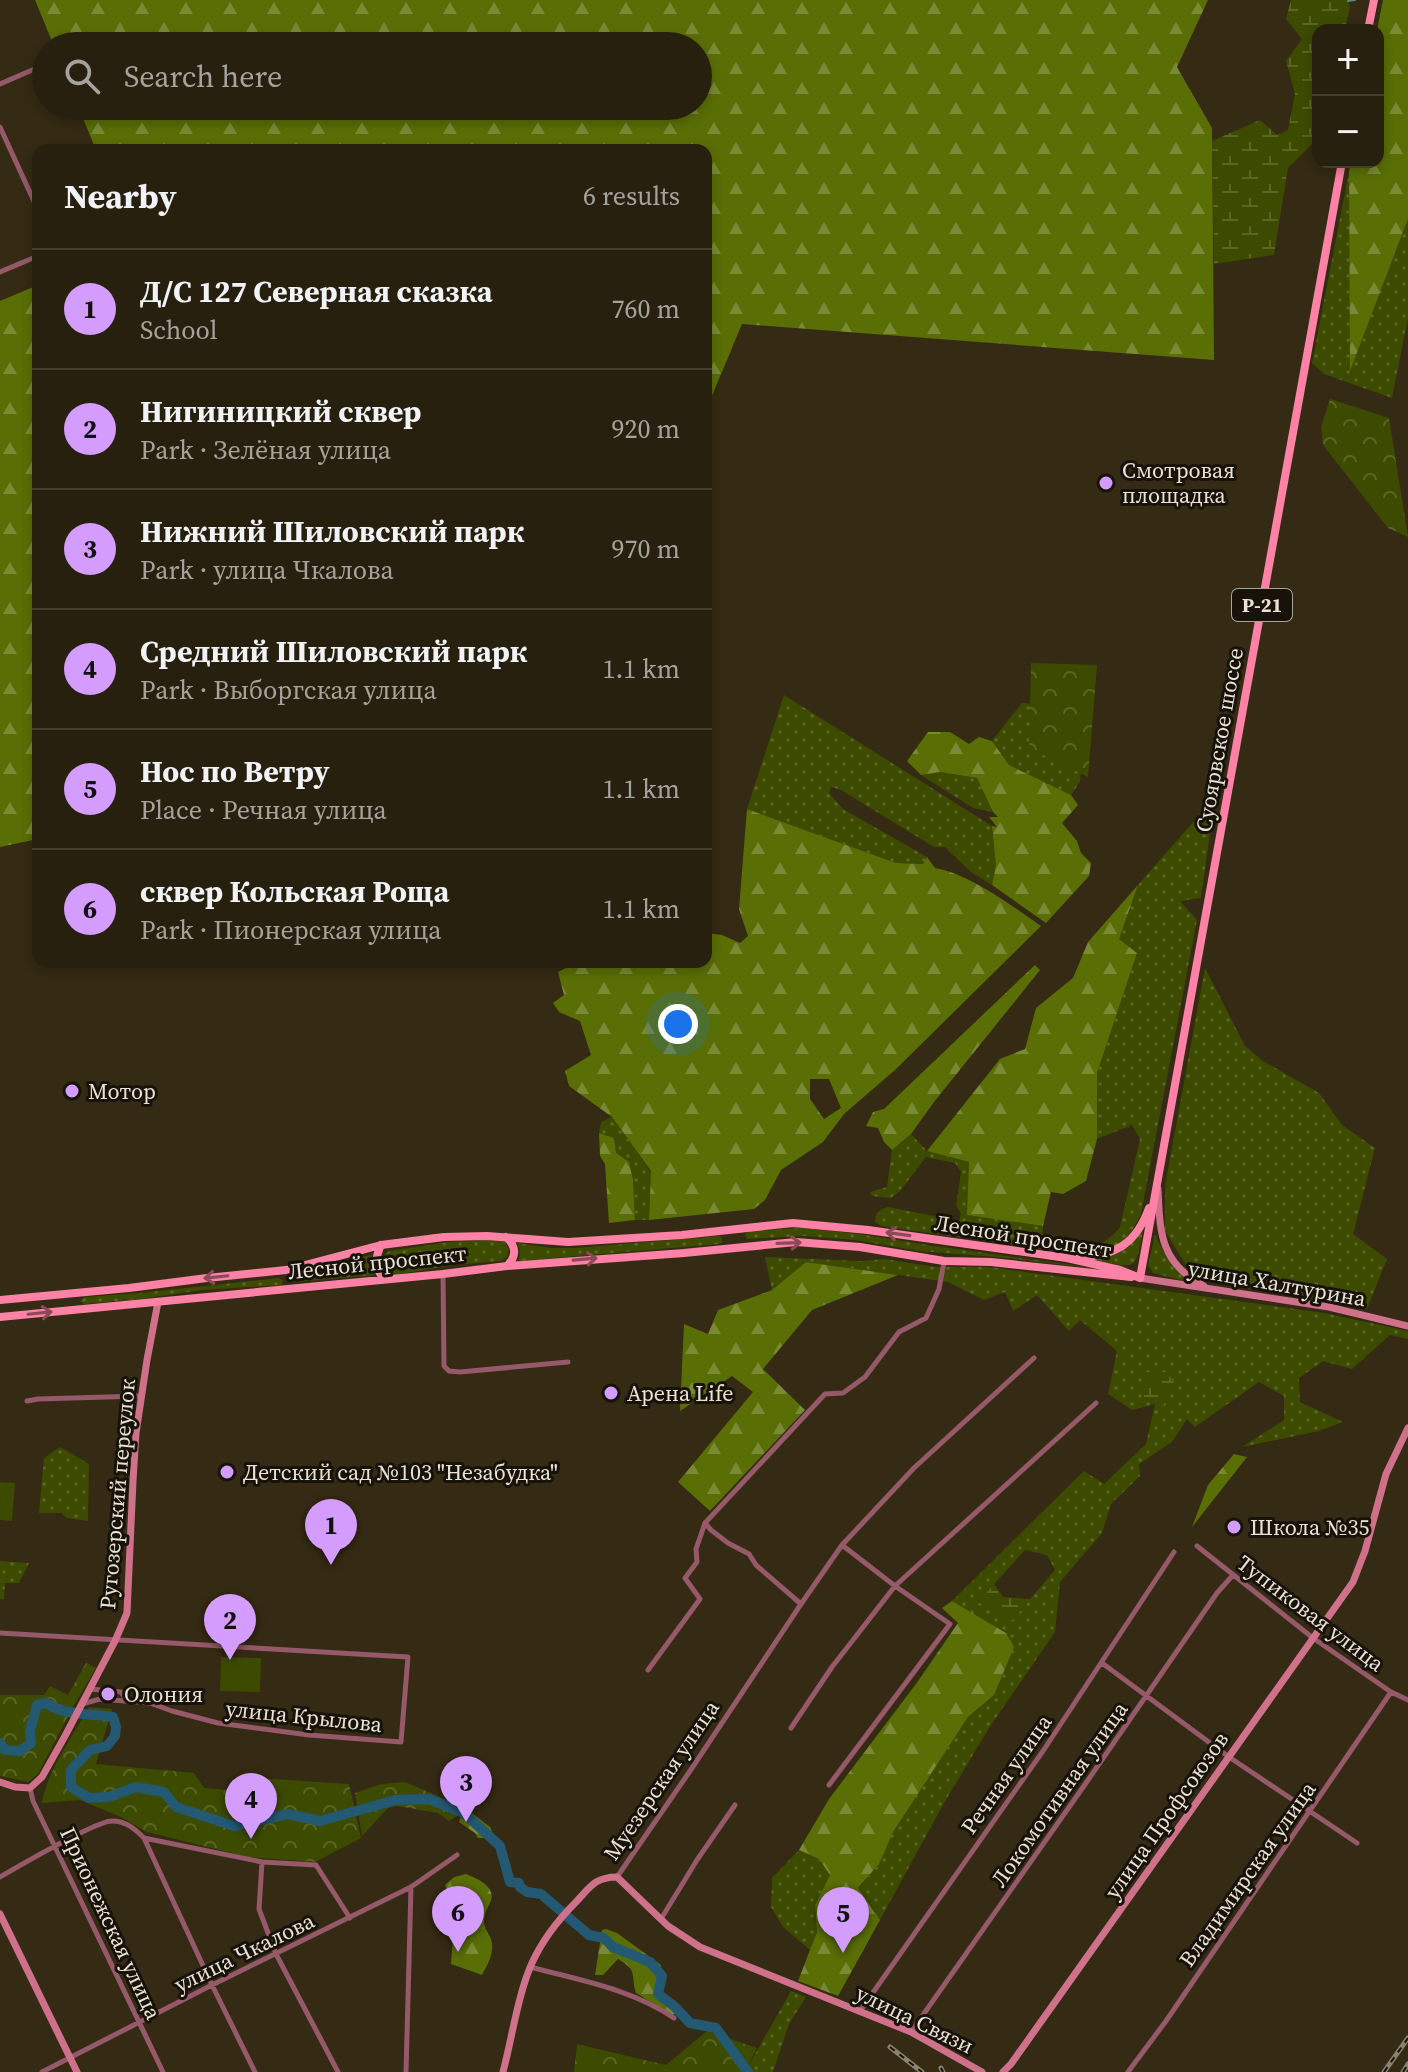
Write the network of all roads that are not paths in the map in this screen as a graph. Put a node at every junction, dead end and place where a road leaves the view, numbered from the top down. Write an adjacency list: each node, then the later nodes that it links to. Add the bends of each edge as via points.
1 (1374, 0): 2 (main road)
2 (1369, 24)
3 (32, 70): 4 (street)
4 (0, 84)
5 (0, 127): 7 (street)
6 (1341, 168): 10 (main road, Суоярвское шоссе / Р-21)
7 (32, 197)
8 (32, 259): 9 (street)
9 (0, 272)
10 (1158, 1180): 17 (main road, via 1141,1228 1129,1242 1098,1256); 22 (main road, Суоярвское шоссе); 25 (main road, via 1160,1232 1166,1248 1190,1279)
11 (742, 1228): 12 (main road, Лесной проспект); 15 (main road); 17 (main road, Лесной проспект, one-way to 11, via 834,1226)
12 (723, 1230): 13 (main road, Лесной проспект, via 568,1242); 16 (main road)
13 (506, 1237): 14 (main road, Лесной проспект); 19 (main road, via 515,1251)
14 (381, 1245): 20 (main road, Лесной проспект); 23 (main road, via 376,1266)
15 (744, 1246): 16 (main road, Лесной проспект); 18 (main road, Лесной проспект, one-way to 18, via 832,1244)
16 (724, 1248): 19 (main road, Лесной проспект, one-way to 16)
17 (1067, 1258): 22 (main road, Лесной проспект)
18 (944, 1261): 22 (main road, Лесной проспект); 38 (street, via 926,1318 899,1332 865,1377 843,1393 825,1394)
19 (507, 1266): 21 (main road, Лесной проспект)
20 (286, 1270): 24 (main road); 26 (main road, Лесной проспект, one-way to 26)
21 (443, 1274): 23 (main road, Лесной проспект); 33 (street, via 444,1366 449,1371)
22 (1140, 1278): 25 (main road, улица Халтурина)
23 (386, 1279): 24 (main road, Лесной проспект)
24 (288, 1289): 28 (main road, Лесной проспект)
25 (1213, 1290): 31 (main road, улица Халтурина, via 1329,1307)
26 (77, 1293): 27 (main road, Лесной проспект); 29 (main road, via 74,1300)
27 (0, 1300)
28 (158, 1302): 29 (main road, Лесной проспект); 34 (main road, Ругозерский переулок)
29 (80, 1309): 30 (main road, Лесной проспект, one-way to 29)
30 (0, 1317)
31 (1408, 1326)
32 (1034, 1358): 39 (street, Муезерская улица, via 914,1468)
33 (568, 1362)
34 (141, 1396): 35 (street); 47 (main road, Ругозерский переулок, via 127,1613)
35 (27, 1401)
36 (1096, 1403): 43 (street)
37 (1408, 1428): 46 (main road, улица Профсоюзов, via 1386,1474 1355,1576)
38 (705, 1523): 44 (street, via 749,1554); 49 (street, via 697,1562 685,1578 700,1599)
39 (842, 1545): 43 (street); 44 (street, Муезерская улица)
40 (1197, 1546): 42 (street, Тупиковая улица)
41 (1174, 1552): 48 (street, Речная улица)
42 (1233, 1575): 46 (street, Тупиковая улица); 52 (street, Локомотивная улица)
43 (895, 1586): 57 (street); 60 (street, via 950,1624)
44 (801, 1604): 70 (street, Муезерская улица)
45 (0, 1633): 47 (street)
46 (1313, 1638): 51 (street, Тупиковая улица); 58 (main road, улица Профсоюзов)
47 (115, 1641): 50 (main road); 55 (street, улица Крылова, via 408,1657 401,1742 218,1723)
48 (1102, 1663): 52 (street); 78 (street, Речная улица)
49 (648, 1670)
50 (90, 1689): 53 (street); 55 (street, via 121,1692); 56 (main road)
51 (1391, 1692): 54 (street, Тупиковая улица); 63 (street, Владимирская улица)
52 (1147, 1695): 58 (street); 81 (street, Локомотивная улица)
53 (100, 1699): 55 (street, улица Крылова); 56 (street, улица Крылова)
54 (1408, 1700)
55 (127, 1701)
56 (82, 1706): 61 (main road, via 42,1777)
57 (791, 1728)
58 (1229, 1757): 63 (street); 91 (main road, улица Профсоюзов)
59 (0, 1782): 61 (main road)
60 (829, 1785)
61 (30, 1788): 66 (street, Прионежская улица)
62 (735, 1805): 74 (street)
63 (1310, 1813): 65 (street); 92 (street, Владимирская улица)
64 (144, 1838): 66 (street, via 132,1826 111,1820); 68 (street); 77 (street)
65 (1357, 1843)
66 (55, 1847): 69 (street); 80 (street, Прионежская улица)
67 (457, 1855): 71 (street, улица Чкалова)
68 (262, 1862): 73 (street, via 319,1866); 75 (street, via 259,1909)
69 (0, 1877)
70 (617, 1877): 74 (main road, улица Связи); 76 (main road, Муезерская улица, via 593,1884 560,1920)
71 (411, 1887): 73 (street, улица Чкалова); 88 (street)
72 (0, 1914): 82 (main road)
73 (350, 1918): 75 (street, улица Чкалова)
74 (661, 1919): 78 (main road, улица Связи, via 700,1947)
75 (276, 1954): 77 (street, улица Чкалова); 87 (street)
76 (530, 1967): 79 (street, via 624,1993); 89 (main road, Муезерская улица)
77 (212, 1985): 80 (street, улица Чкалова); 86 (street)
78 (860, 2011): 81 (main road, улица Связи)
79 (674, 2018)
80 (139, 2023): 82 (street, улица Чкалова); 85 (street, Прионежская улица)
81 (911, 2032): 90 (main road, улица Связи)
82 (70, 2057): 83 (street, улица Чкалова); 84 (main road)
83 (42, 2072)
84 (77, 2072)
85 (163, 2072)
86 (255, 2072)
87 (338, 2072)
88 (406, 2072)
89 (503, 2072)
90 (982, 2072)
91 (1003, 2072)
92 (1128, 2072)

